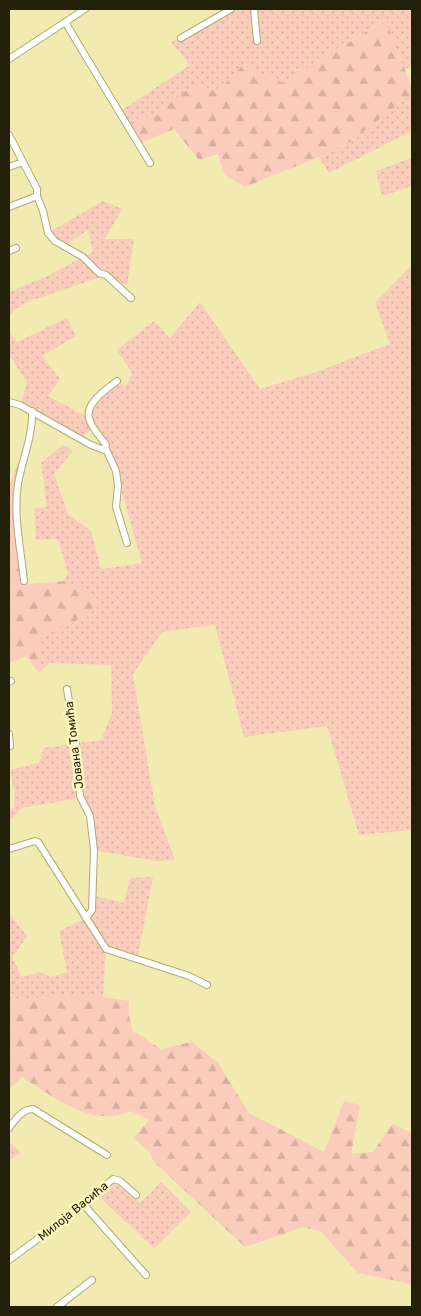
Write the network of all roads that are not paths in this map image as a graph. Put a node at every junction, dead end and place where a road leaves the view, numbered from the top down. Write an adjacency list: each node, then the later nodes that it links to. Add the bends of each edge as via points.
1 (85, 9): 4 (street)
2 (231, 9): 5 (street)
3 (254, 9): 6 (street)
4 (65, 22): 7 (street); 10 (street)
5 (181, 38)
6 (256, 40)
7 (9, 60)
8 (9, 135): 9 (street)
9 (23, 162): 11 (street); 12 (street, via 37,189)
10 (150, 163)
11 (9, 167)
12 (37, 196): 13 (street); 16 (street, via 48,233 55,241 83,257)
13 (9, 207)
14 (16, 248): 15 (street)
15 (9, 251)
16 (131, 298)
17 (117, 381): 20 (street, via 89,410 88,417)
18 (9, 402): 19 (street)
19 (32, 411): 20 (street, via 91,445 102,450); 22 (street, via 17,504)
20 (106, 448): 21 (street, via 116,471 116,508)
21 (127, 543)
22 (24, 581)
23 (67, 688): 27 (street, Јована Томића, via 77,750 80,796 90,816 94,850 92,910)
24 (9, 734): 25 (street)
25 (10, 746)
26 (9, 849): 27 (street, via 38,842)
27 (86, 918): 28 (street, via 106,949)
28 (207, 985)
29 (9, 1128): 30 (street, via 22,1113 33,1109)
30 (107, 1155)
31 (136, 1195): 32 (street, Милоја Васића, via 115,1179)
32 (83, 1204): 33 (street, Милоја Васића); 34 (street)
33 (9, 1260)
34 (146, 1275)
35 (92, 1280): 36 (street)
36 (57, 1307)

